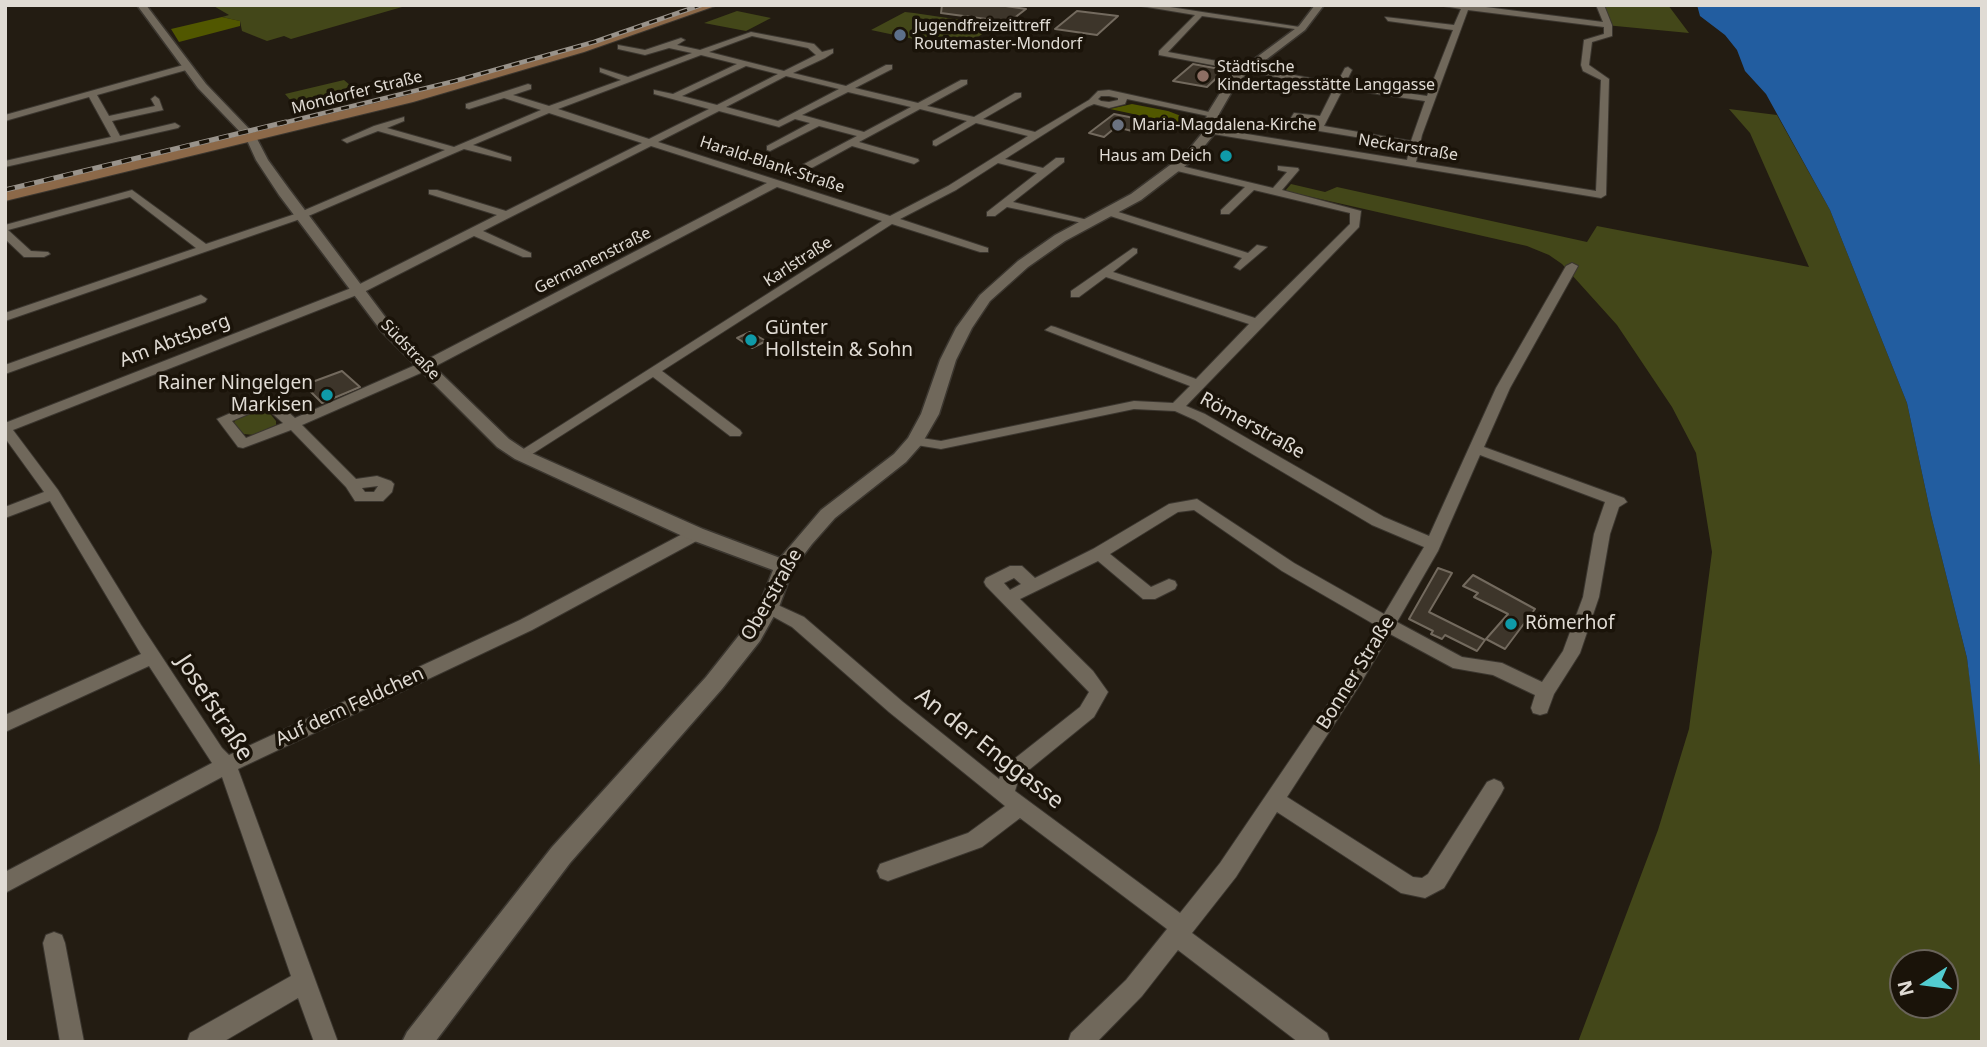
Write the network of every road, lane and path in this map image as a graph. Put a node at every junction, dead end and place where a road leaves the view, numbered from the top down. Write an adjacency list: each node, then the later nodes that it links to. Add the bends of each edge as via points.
1 (141, 5): 19 (street, Südstraße)
2 (713, 5): 47 (main road, Mondorfer Straße, via 544,61)
3 (1139, 5): 9 (street)
4 (1191, 5): 9 (street)
5 (1321, 5): 13 (street, Oberstraße)
6 (1442, 5): 8 (street)
7 (1600, 5): 12 (street)
8 (1465, 7): 12 (street); 14 (street)
9 (1183, 11): 10 (street)
10 (1200, 13): 13 (street); 20 (street, via 1162,53)
11 (1388, 20): 14 (street)
12 (1608, 25): 71 (street, Neckarstraße, via 1608,36 1588,40 1585,65 1605,79 1601,195)
13 (1302, 28): 20 (street, Oberstraße)
14 (1456, 28): 37 (street)
15 (621, 47): 16 (street, via 645,53 669,41)
16 (703, 53): 17 (street); 23 (street, Am Abtsberg, via 751,34 826,53); 24 (street)
17 (746, 63): 23 (street); 31 (street)
18 (889, 66): 30 (street)
19 (187, 67): 32 (street); 48 (street, Südstraße)
20 (1247, 69): 28 (street); 49 (street, Oberstraße, via 1234,79)
21 (603, 70): 25 (street)
22 (1348, 70): 28 (street)
23 (785, 74): 30 (street); 40 (street, Am Abtsberg)
24 (640, 76): 25 (street); 26 (street)
25 (629, 80): 41 (street)
26 (662, 82)
27 (964, 82): 38 (street)
28 (1339, 86): 37 (street); 63 (street, via 1320,124)
29 (528, 87): 33 (street)
30 (849, 88): 38 (street); 42 (street)
31 (690, 89): 35 (street); 35 (street, via 673,85 657,92)
32 (93, 94): 43 (street); 44 (street)
33 (504, 95): 39 (street); 41 (street, Harald-Blank-Straße)
34 (1018, 95): 46 (street)
35 (675, 96): 40 (street)
36 (155, 99): 44 (street, via 160,108)
37 (1430, 99): 63 (street)
38 (920, 105): 46 (street); 55 (street)
39 (469, 106)
40 (716, 107): 51 (street); 60 (street, Am Abtsberg)
41 (550, 109): 60 (street, Harald-Blank-Straße); 64 (street)
42 (794, 116): 50 (street); 51 (street)
43 (5, 118)
44 (107, 119): 58 (street)
45 (401, 119): 53 (street)
46 (976, 119): 56 (street); 62 (street)
47 (317, 121): 48 (main road, via 259,126); 57 (main road, Mondorfer Straße)
48 (237, 122): 57 (street, Südstraße)
49 (1212, 122): 56 (street, Karlstraße, via 1123,97 1114,104 1094,101 1083,105); 71 (street, Neckarstraße); 72 (street, Oberstraße, via 1205,140)
50 (817, 123): 54 (street); 55 (street)
51 (779, 124): 54 (street)
52 (175, 126): 58 (street)
53 (377, 128): 59 (street); 64 (street)
54 (802, 131): 65 (street)
55 (865, 135): 61 (street)
56 (1036, 135): 67 (street, Karlstraße)
57 (251, 137): 80 (main road, Mondorfer Straße); 86 (street, Südstraße)
58 (117, 139): 70 (street)
59 (347, 141)
60 (649, 141): 76 (street, Harald-Blank-Straße); 84 (street, Am Abtsberg)
61 (851, 143): 69 (street); 75 (street)
62 (936, 143)
63 (1415, 144): 71 (street)
64 (456, 147): 66 (street); 86 (street)
65 (770, 148)
66 (508, 159)
67 (996, 160): 74 (street); 87 (street, Karlstraße)
68 (1060, 160): 74 (street)
69 (914, 162)
70 (5, 164)
71 (1411, 164)
72 (1177, 168): 77 (street); 82 (street, Oberstraße)
73 (1282, 168): 78 (street, via 1294,170)
74 (1045, 172): 81 (street)
75 (793, 174)
76 (776, 183): 87 (street, Harald-Blank-Straße); 108 (street, Germanenstraße)
77 (1252, 186): 78 (street); 83 (street)
78 (1276, 191): 106 (street, via 1356,211 1355,225)
79 (433, 192): 84 (street)
80 (5, 197)
81 (1005, 203): 85 (street); 88 (street)
82 (1108, 212): 88 (street, Oberstraße); 98 (street)
83 (1225, 212)
84 (504, 214): 90 (street, Am Abtsberg)
85 (991, 214)
86 (302, 215): 93 (street); 102 (street, Südstraße)
87 (891, 220): 94 (street, Harald-Blank-Straße); 110 (street, Karlstraße)
88 (1088, 223): 115 (street, Oberstraße, via 1023,264 985,298 948,360 930,414)
89 (5, 228): 93 (street, via 132,193)
90 (473, 231): 97 (street); 102 (street, Am Abtsberg)
91 (5, 233): 96 (street, via 28,255)
92 (1261, 247): 98 (street)
93 (205, 249): 105 (street)
94 (984, 250)
95 (1133, 251): 101 (street)
96 (44, 254)
97 (527, 255)
98 (1250, 257): 100 (street)
99 (1572, 266): 116 (street, Bonner Straße)
100 (1240, 267)
101 (1104, 273): 103 (street); 106 (street)
102 (358, 290): 108 (street, Südstraße, via 387,329); 113 (street, Am Abtsberg)
103 (1075, 294)
104 (201, 299): 109 (street)
105 (5, 317)
106 (1257, 323): 111 (street)
107 (1051, 330): 111 (street)
108 (425, 366): 117 (street, Südstraße, via 503,443); 118 (street, Germanenstraße, via 293,424)
109 (5, 370)
110 (653, 372): 114 (street); 117 (street, Karlstraße)
111 (1198, 384): 112 (street)
112 (1177, 407): 115 (street, Römerstraße, via 1134,405 941,444); 122 (street, Römerstraße, via 1200,416 1378,521)
113 (5, 428): 119 (street, Josefstraße)
114 (735, 433)
115 (915, 440): 124 (street, Oberstraße, via 880,475 828,514)
116 (1474, 448): 122 (street, Bonner Straße); 127 (street, via 1616,501 1602,534 1591,597 1571,653 1542,700 1496,668 1459,663)
117 (521, 454): 121 (street, Südstraße)
118 (352, 485)
119 (53, 494): 120 (street); 128 (street, Josefstraße)
120 (5, 513)
121 (696, 534): 124 (street, Südstraße); 130 (street, Auf dem Feldchen, via 526,625)
122 (1432, 544): 127 (street, Bonner Straße)
123 (1099, 552): 125 (street, via 1149,595); 127 (street, via 1174,509 1197,504 1287,567); 132 (street, via 1008,598 1099,692 1087,712 1011,773)
124 (784, 567): 126 (street, Oberstraße)
125 (1168, 585)
126 (769, 607): 132 (street, An der Enggasse, via 798,622); 142 (street, Oberstraße, via 714,683 561,855)
127 (1386, 624): 133 (street, Bonner Straße)
128 (152, 657): 129 (street); 130 (street, Josefstraße, via 215,754)
129 (5, 724)
130 (227, 765): 135 (street, Auf dem Feldchen); 138 (street, Josefstraße)
131 (1494, 788): 133 (street, via 1436,881 1425,888 1409,886)
132 (1012, 800): 134 (street, via 975,840); 136 (street, An der Enggasse)
133 (1275, 800): 136 (street, Bonner Straße)
134 (888, 871)
135 (5, 883)
136 (1180, 931): 143 (street, Bonner Straße, via 1134,988); 144 (street, An der Enggasse)
137 (54, 943): 139 (street)
138 (304, 981): 140 (street); 141 (street, Josefstraße)
139 (72, 1042)
140 (199, 1042)
141 (327, 1042)
142 (417, 1042)
143 (1080, 1042)
144 (1318, 1042)

